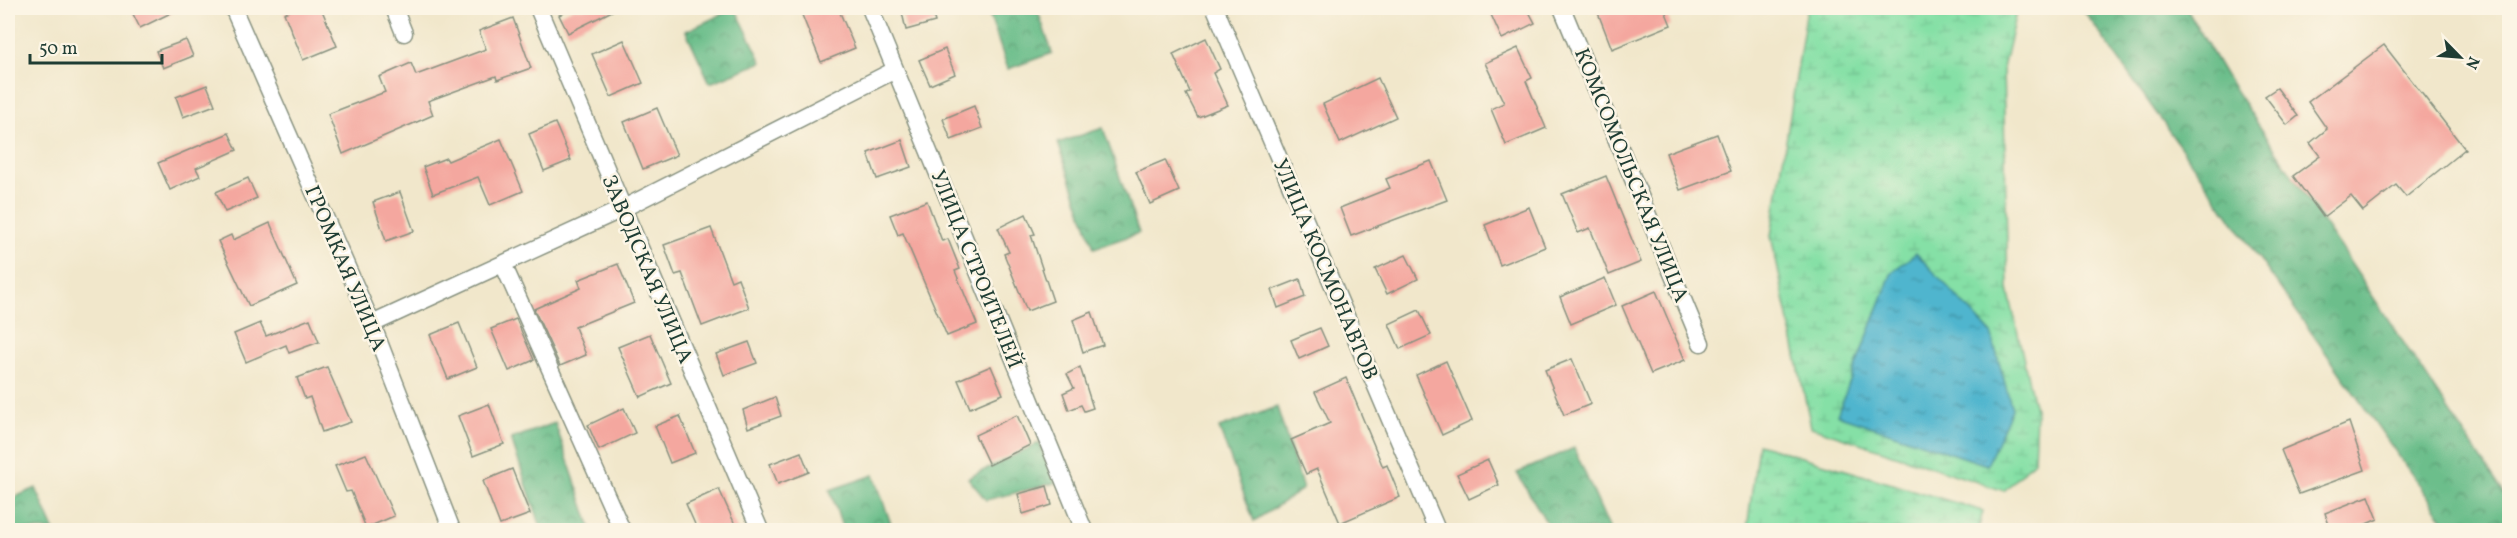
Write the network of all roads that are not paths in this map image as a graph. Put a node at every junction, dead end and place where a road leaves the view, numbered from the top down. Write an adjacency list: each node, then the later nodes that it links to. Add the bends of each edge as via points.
1 (233, 8): 11 (street, ГРОМКАЯ УЛИЦА)
2 (394, 8): 7 (street)
3 (538, 8): 9 (street, ЗАВОДСКАЯ УЛИЦА)
4 (870, 8): 8 (street, УЛИЦА СТРОИТЕЛЕЙ)
5 (1215, 8): 17 (street, УЛИЦА КОСМОНАВТОВ)
6 (1562, 8): 12 (street, КОМСОМОЛЬСКАЯ УЛИЦА)
7 (404, 33)
8 (895, 70): 9 (street); 16 (street, УЛИЦА СТРОИТЕЛЕЙ)
9 (622, 209): 10 (street); 15 (street, ЗАВОДСКАЯ УЛИЦА)
10 (502, 264): 11 (street); 14 (street)
11 (372, 324): 13 (street, ГРОМКАЯ УЛИЦА)
12 (1701, 343)
13 (452, 531)
14 (622, 531)
15 (760, 531)
16 (1084, 531)
17 (1437, 531)

